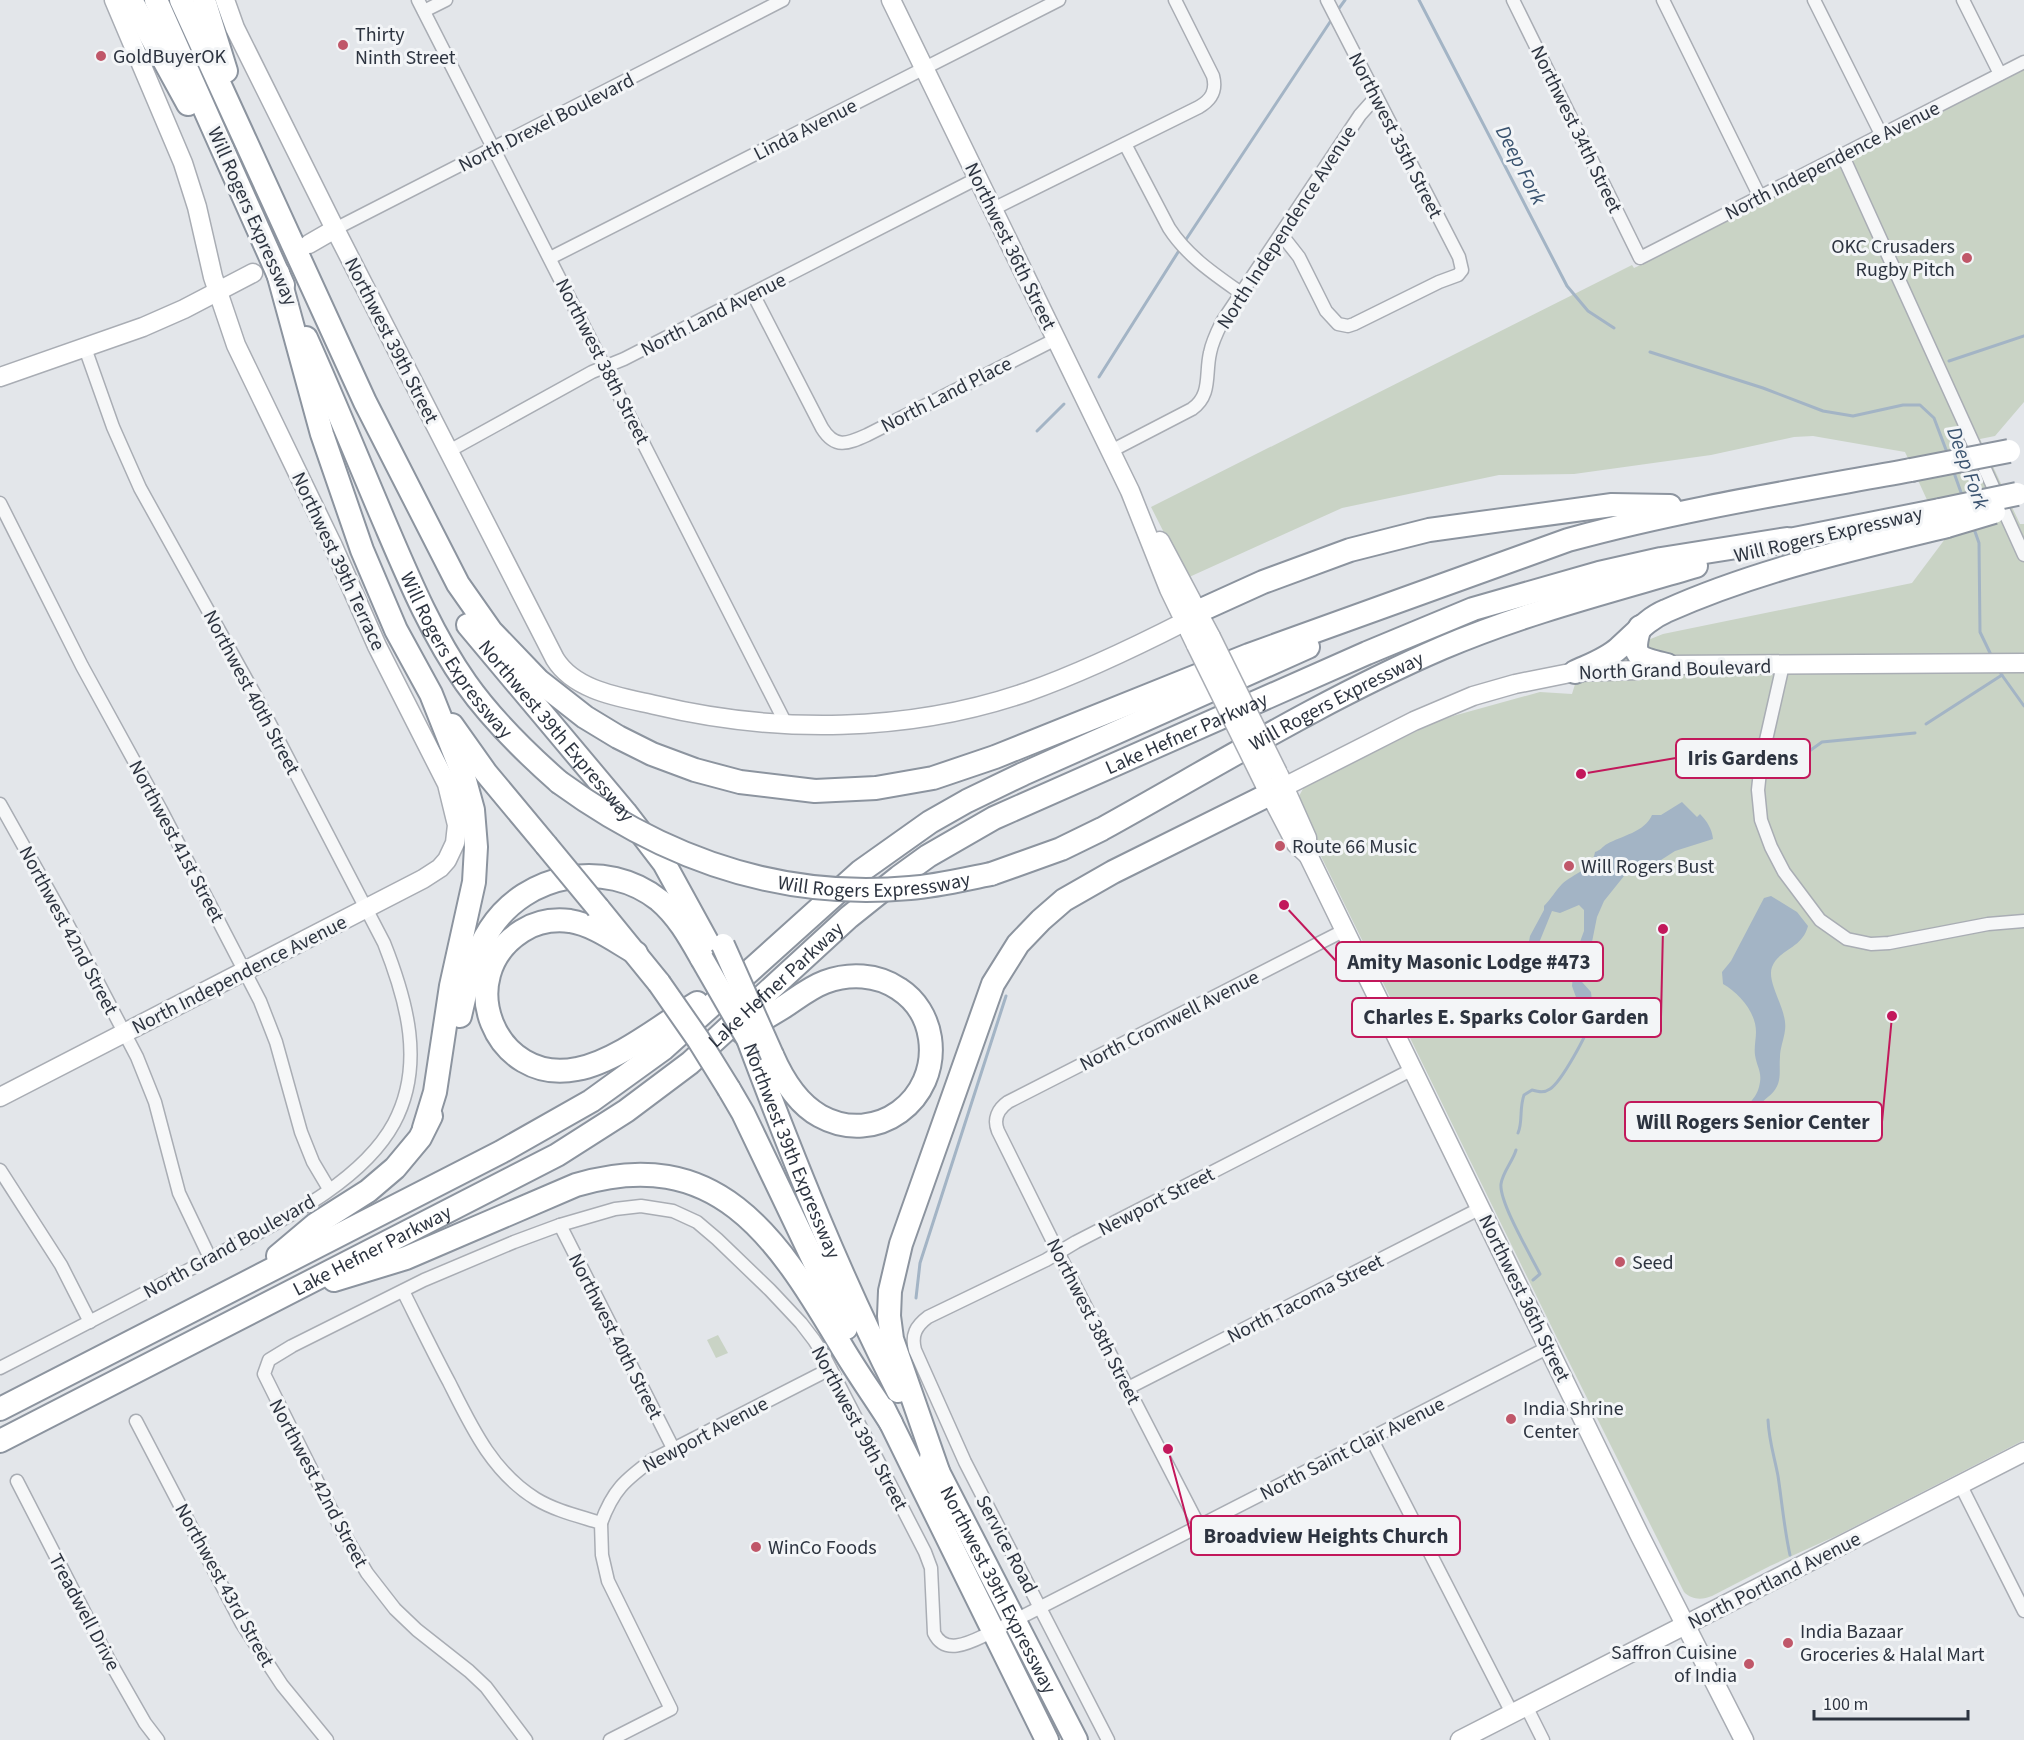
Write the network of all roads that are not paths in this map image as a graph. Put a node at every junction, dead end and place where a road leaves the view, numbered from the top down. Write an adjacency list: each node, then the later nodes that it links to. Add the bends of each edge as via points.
1 (114, 0): 37 (main road, via 183,163)
2 (131, 0): 45 (highway, via 206,143)
3 (156, 0): 36 (highway, Will Rogers Expressway)
4 (181, 0): 24 (highway, Will Rogers Expressway)
5 (204, 0): 24 (highway)
6 (225, 0): 30 (main road, Northwest 39th Street, via 235,28)
7 (446, 0): 17 (street)
8 (783, 0): 25 (street, North Drexel Boulevard)
9 (891, 0): 19 (main road, Northwest 36th Street)
10 (1059, 0): 19 (street, Linda Avenue)
11 (1175, 0): 23 (street, via 1210,69 1215,89 1206,103)
12 (1513, 0): 34 (street, Northwest 34th Street)
13 (1663, 0): 28 (street)
14 (1814, 0): 22 (street)
15 (1963, 0): 20 (street)
16 (1329, 4): 21 (street, Northwest 35th Street)
17 (421, 6): 25 (street, Northwest 38th Street)
18 (2024, 62): 20 (street, North Independence Avenue)
19 (924, 68): 27 (main road, Northwest 36th Street); 33 (street, Linda Avenue)
20 (2000, 74): 22 (street, North Independence Avenue)
21 (1376, 97): 31 (street, North Independence Avenue); 31 (street, Northwest 35th Street, via 1462,270 1364,320 1343,326 1326,311 1299,257)
22 (1881, 134): 26 (street, North Independence Avenue)
23 (1125, 144): 29 (street); 38 (street, via 1177,241)
24 (249, 147): 44 (highway, Will Rogers Expressway)
25 (494, 148): 30 (street, North Drexel Boulevard); 33 (street, Northwest 38th Street)
26 (1842, 154): 28 (street, North Independence Avenue); 54 (street)
27 (978, 178): 29 (main road, Northwest 36th Street); 39 (street, North Land Avenue)
28 (1760, 197): 34 (street, North Independence Avenue)
29 (993, 209): 40 (main road, Northwest 36th Street)
30 (335, 229): 32 (main road, North Drexel Boulevard); 47 (main road, Northwest 39th Street)
31 (1281, 234): 38 (street, North Independence Avenue)
32 (309, 244)
33 (550, 258): 42 (street, Northwest 38th Street)
34 (1640, 258)
35 (253, 273): 37 (main road)
36 (278, 273): 45 (highway); 53 (highway, Will Rogers Expressway, bridge, via 434,632 489,712 532,758 594,807 698,860 795,884 860,890 911,888 991,874 1061,849 1102,829 1362,685 1444,647 1534,613)
37 (217, 292): 41 (main road, via 153,323); 66 (main road, Northwest 39th Terrace, via 242,356 440,769)
38 (1241, 293): 48 (street, North Independence Avenue, via 1214,337 1202,401)
39 (753, 294): 40 (street, North Land Place, via 822,428 835,442 849,443 867,435); 42 (street, North Land Avenue)
40 (1056, 339): 48 (main road, Northwest 36th Street)
41 (85, 348): 43 (main road); 67 (street, Northwest 40th Street, via 140,488 255,695)
42 (605, 366): 47 (street, North Land Avenue); 63 (street, Northwest 38th Street)
43 (0, 377)
44 (365, 402): 55 (highway, Will Rogers Expressway, via 458,584 491,631 529,671 562,700 618,737 695,770 740,782 844,791 933,778); 70 (highway, Northwest 39th Expressway, via 417,533 450,599 664,863)
45 (322, 434): 62 (highway, via 378,590)
46 (2017, 450): 51 (highway, Will Rogers Expressway, bridge)
47 (449, 451): 63 (main road, Northwest 39th Street, via 567,675 601,691 659,706)
48 (1111, 451): 56 (main road, Northwest 36th Street)
49 (2021, 499): 52 (highway, Will Rogers Expressway, bridge)
50 (0, 503): 73 (street, Northwest 41st Street, via 82,666)
51 (1705, 507): 55 (highway, Will Rogers Expressway, via 1568,540); 56 (highway, via 1612,505 1429,530 1340,554 1263,582)
52 (1943, 518): 53 (highway, Will Rogers Expressway); 57 (highway, via 1664,611)
53 (1787, 539): 74 (highway, Lake Hefner Parkway, via 1609,570 1473,609 1036,799 956,839 899,877 849,917)
54 (2024, 555)
55 (1423, 592): 72 (highway, Lake Hefner Parkway, via 1256,672 966,801 908,836 861,871)
56 (1192, 616): 63 (main road, via 1077,673 977,706 895,721); 64 (main road, Northwest 36th Street, bridge)
57 (1640, 627): 60 (highway, via 1635,644 1638,653); 61 (highway, via 1612,653)
58 (2020, 663): 59 (main road, North Grand Boulevard)
59 (1783, 665): 60 (main road, North Grand Boulevard); 68 (street, via 1761,762 1761,820 1784,872 1820,920 1846,939 1871,944)
60 (1667, 666): 61 (main road, North Grand Boulevard)
61 (1575, 672): 64 (main road, North Grand Boulevard, via 1515,684 1453,704)
62 (431, 694): 71 (highway, Northwest 39th Expressway, bridge, via 474,756); 83 (highway, via 466,784 474,818 476,854 435,1092)
63 (786, 724)
64 (1274, 784): 69 (main road, Northwest 36th Street, via 1296,844 1308,855); 106 (highway, via 1064,900 1024,938 993,984 901,1244 890,1291 892,1339)
65 (0, 804): 75 (street, Northwest 42nd Street)
66 (457, 831): 67 (main road, North Independence Avenue, via 451,854 440,868)
67 (366, 909): 73 (main road, North Independence Avenue); 76 (street, Northwest 40th Street, via 393,969)
68 (2024, 921)
69 (1345, 930): 80 (main road, Northwest 36th Street); 82 (street, North Cromwell Avenue, via 1008,1102)
70 (712, 951): 74 (highway, Northwest 39th Expressway); 77 (highway, bridge); 78 (highway, bridge); 83 (highway, via 653,896 627,882 583,875 549,881 530,890 494,923 477,955 439,1100)
71 (636, 953): 72 (highway, via 570,921 549,921 527,928 505,945 492,965 486,996 492,1025 508,1049 527,1063 551,1070 578,1069 616,1054); 101 (highway, Northwest 39th Expressway, bridge, via 699,1039 748,1124)
72 (753, 967): 90 (highway, Lake Hefner Parkway, via 663,1049 591,1101 509,1148)
73 (245, 970): 75 (main road, North Independence Avenue); 85 (street, Northwest 41st Street, via 269,1022 307,1148)
74 (740, 1017): 77 (highway, Northwest 39th Expressway, bridge); 79 (highway, Lake Hefner Parkway)
75 (124, 1033): 81 (main road, North Independence Avenue); 89 (street, Northwest 42nd Street, via 150,1088 179,1193)
76 (411, 1039): 85 (street, North Grand Boulevard, via 408,1082 394,1122 369,1156)
77 (748, 1040): 78 (highway, Northwest 39th Expressway)
78 (766, 1061): 79 (highway, via 810,1109 832,1122 854,1126 885,1120 910,1103 926,1078 931,1048 924,1018 906,994 880,979 849,976 810,989); 106 (highway, Northwest 39th Expressway, via 842,1274)
79 (690, 1063): 92 (highway, Lake Hefner Parkway, via 603,1127 557,1155)
80 (1413, 1069): 86 (main road, Northwest 36th Street); 88 (street, Newport Street)
81 (0, 1096)
82 (997, 1115): 88 (street, Northwest 38th Street, via 998,1131)
83 (424, 1128): 90 (highway, via 384,1178 316,1224)
84 (0, 1170): 93 (street, via 61,1265)
85 (329, 1189): 89 (street, North Grand Boulevard, via 280,1222)
86 (1481, 1208): 95 (main road, Northwest 36th Street); 98 (street, North Tacoma Street)
87 (560, 1225): 91 (street, via 464,1261); 97 (street, Northwest 39th Street, via 628,1207 651,1207 688,1217 707,1230 801,1323); 104 (street, Northwest 40th Street)
88 (1058, 1252): 94 (street, Newport Street, via 928,1317 916,1330); 98 (street, Northwest 38th Street)
89 (210, 1258): 93 (street, North Grand Boulevard)
90 (246, 1283): 99 (highway, Lake Hefner Parkway)
91 (403, 1291): 109 (street, via 488,1454 513,1482 536,1499); 120 (street, Northwest 42nd Street, via 275,1356 267,1364 265,1377 370,1578 417,1630 486,1687)
92 (276, 1299): 101 (highway, via 406,1258 576,1185 611,1175 666,1176 719,1196 764,1233 814,1300); 103 (highway, Lake Hefner Parkway)
93 (90, 1322): 96 (street, North Grand Boulevard)
94 (913, 1344): 112 (street, Service Road, via 965,1462)
95 (1549, 1347): 102 (street, North Saint Clair Avenue); 115 (main road, Northwest 36th Street)
96 (0, 1368)
97 (830, 1369): 104 (street, Newport Avenue); 111 (street, Northwest 39th Street, via 925,1552)
98 (1128, 1388): 110 (street, Northwest 38th Street)
99 (0, 1409)
100 (136, 1422): 119 (street, Northwest 43rd Street, via 242,1624 275,1676)
101 (891, 1423): 116 (highway, Northwest 39th Expressway)
102 (1371, 1438): 110 (street, North Saint Clair Avenue); 117 (street)
103 (0, 1441)
104 (673, 1448): 109 (street, Newport Avenue, via 630,1475)
105 (2024, 1452): 108 (main road, North Portland Avenue)
106 (938, 1471): 114 (highway, Northwest 39th Expressway)
107 (17, 1481): 118 (street, Treadwell Drive, via 109,1660)
108 (1960, 1484): 113 (street); 115 (main road, North Portland Avenue)
109 (601, 1523): 121 (street, via 608,1581 671,1708)
110 (1198, 1526): 112 (street, North Saint Clair Avenue)
111 (933, 1594): 116 (street, North Saint Clair Avenue, via 933,1628 944,1645 965,1644)
112 (1040, 1607): 114 (street, North Saint Clair Avenue); 124 (street, Service Road)
113 (2024, 1611)
114 (1014, 1621): 116 (street, North Saint Clair Avenue); 123 (highway, Northwest 39th Expressway)
115 (1685, 1625): 117 (main road, North Portland Avenue); 127 (main road, Northwest 36th Street)
116 (992, 1632): 122 (highway, Northwest 39th Expressway)
117 (1519, 1709): 125 (main road, North Portland Avenue); 126 (street)
118 (158, 1740)
119 (327, 1740)
120 (526, 1740)
121 (610, 1740)
122 (1047, 1740)
123 (1076, 1740)
124 (1108, 1740)
125 (1460, 1740)
126 (1543, 1740)
127 (1744, 1740)

